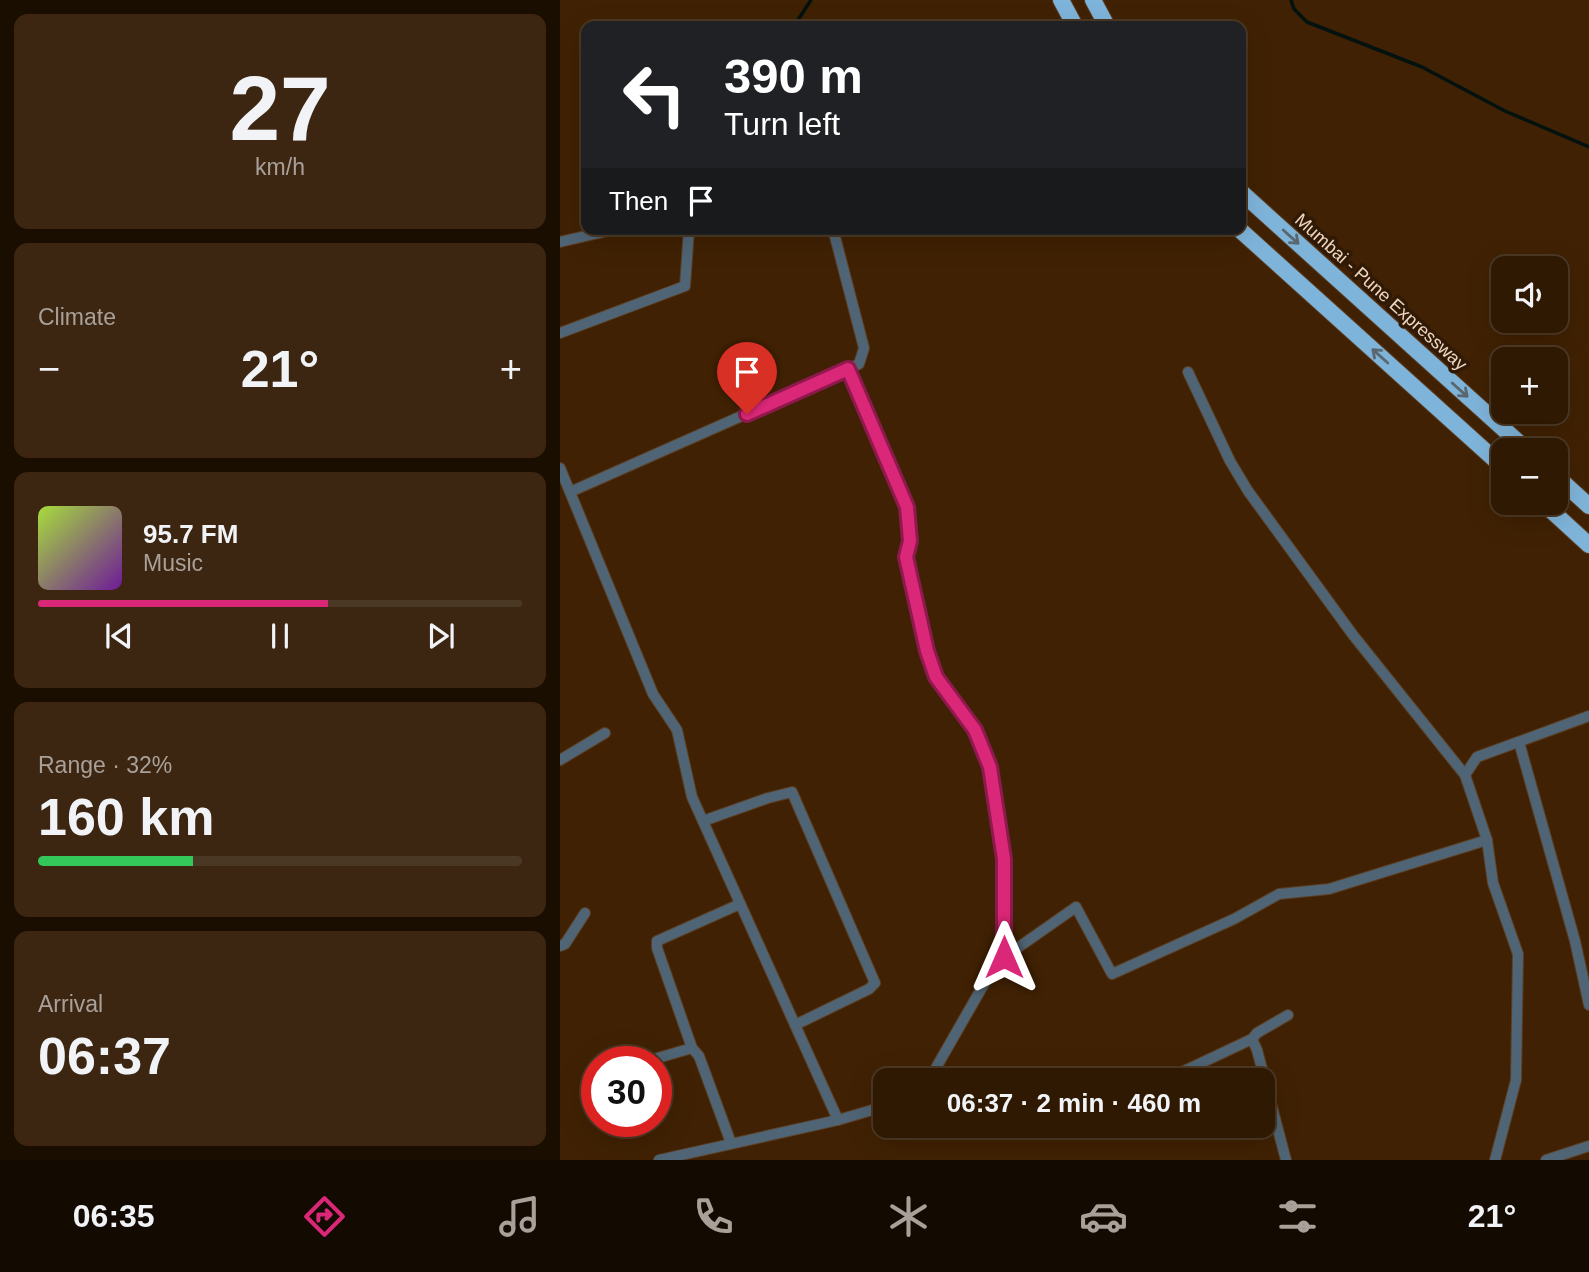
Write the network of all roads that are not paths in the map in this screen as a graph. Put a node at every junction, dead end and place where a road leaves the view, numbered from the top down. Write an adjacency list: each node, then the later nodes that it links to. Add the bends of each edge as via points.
1 (1061, 0): 3 (highway)
2 (1093, 0): 4 (highway)
3 (1072, 21)
4 (1104, 21)
5 (1246, 197): 14 (highway, Mumbai - Pune Expressway, one-way to 14)
6 (590, 235): 10 (street)
7 (689, 235): 11 (street, via 685,286)
8 (835, 235): 12 (street, via 864,348 859,364)
9 (1246, 235): 15 (highway, one-way to 9)
10 (560, 242)
11 (561, 331)
12 (848, 369): 18 (street); 32 (street, via 907,507 910,541 906,557 936,677 975,730 990,767 1004,859)
13 (1188, 372): 26 (street, via 1248,491 1353,635)
14 (1514, 438)
15 (1491, 456)
16 (560, 468): 18 (street)
17 (1568, 487): 19 (highway)
18 (570, 492): 27 (street, via 653,694 677,730 692,797)
19 (1589, 506)
20 (1556, 515): 21 (highway)
21 (1589, 545)
22 (1589, 716): 24 (street)
23 (605, 733): 25 (street)
24 (1519, 742): 26 (street, via 1477,757); 33 (street)
25 (560, 760)
26 (1465, 775): 28 (street)
27 (703, 821): 29 (street); 35 (street, via 792,792 875,983)
28 (1487, 840): 32 (street, via 1329,889 1279,894 1112,974 1076,907); 47 (street, via 1493,883 1518,954 1516,1080)
29 (740, 904): 35 (street); 37 (street, via 657,941)
30 (585, 913): 31 (street)
31 (560, 946)
32 (1004, 957): 39 (street, via 996,963)
33 (1589, 1004)
34 (1288, 1015): 36 (street, via 1256,1032)
35 (795, 1025): 42 (street)
36 (1252, 1039): 40 (street); 46 (street)
37 (692, 1048): 38 (street); 43 (street)
38 (672, 1054)
39 (936, 1068)
40 (1190, 1068)
41 (873, 1110): 42 (street)
42 (838, 1120): 43 (street)
43 (731, 1143): 45 (street)
44 (1589, 1146): 48 (street)
45 (659, 1160)
46 (1286, 1160)
47 (1495, 1160)
48 (1546, 1160)

